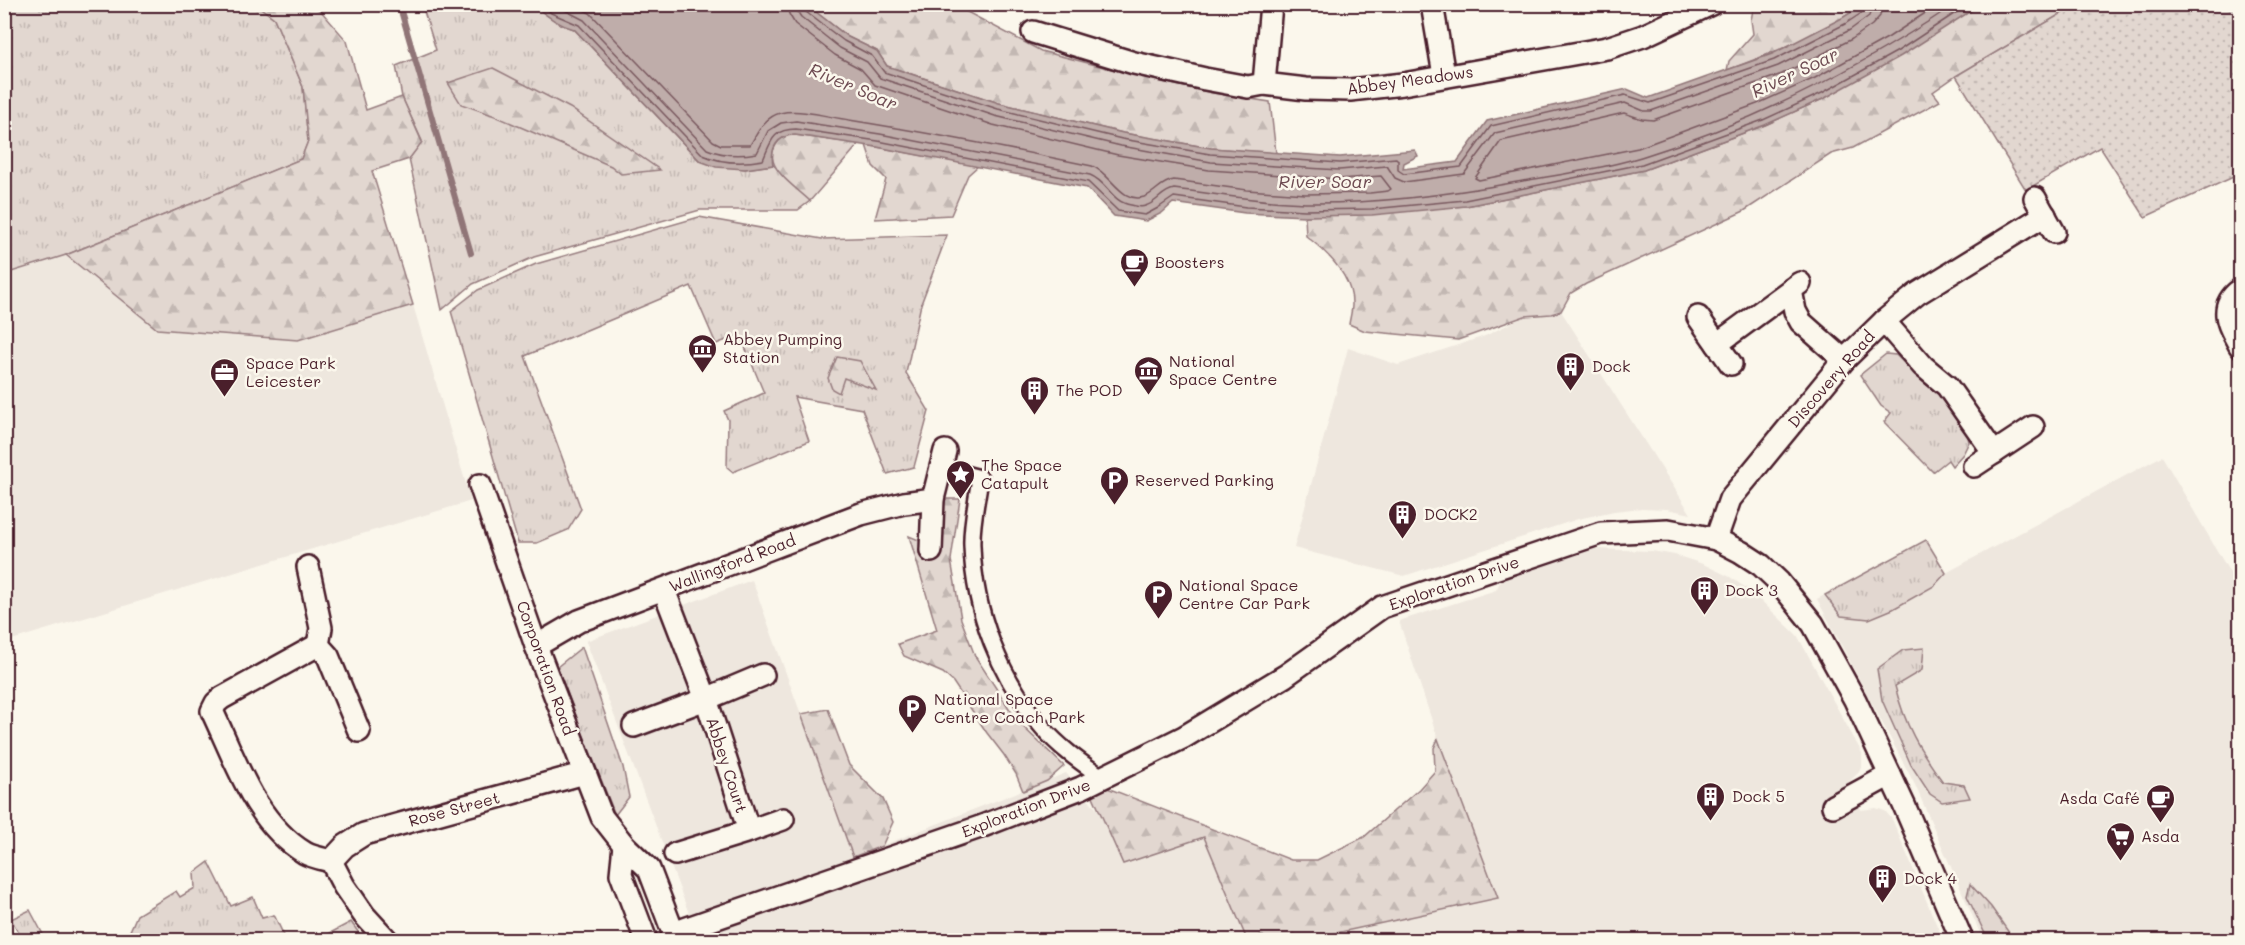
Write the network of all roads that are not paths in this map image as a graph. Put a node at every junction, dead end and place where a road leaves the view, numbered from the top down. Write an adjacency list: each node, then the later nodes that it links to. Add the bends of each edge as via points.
1 (1271, 4): 6 (street)
2 (1432, 4): 5 (street)
3 (1711, 4): 5 (street, Abbey Meadows, via 1643,36 1606,48)
4 (1033, 32): 6 (street, Abbey Meadows, via 1134,63 1205,79 1248,87)
5 (1444, 75): 6 (street, Abbey Meadows, via 1350,90)
6 (1264, 84)
7 (2045, 215): 10 (street, Discovery Road, via 1917,294)
8 (2241, 290): 12 (street, via 2227,306 2227,318)
9 (1698, 317): 11 (street)
10 (1884, 321): 13 (street, Discovery Road); 16 (street, via 1923,366 1947,386)
11 (1717, 345): 13 (street, via 1795,287 1795,311 1801,322); 14 (street)
12 (2241, 346)
13 (1844, 360): 21 (street, Discovery Road, via 1730,499)
14 (1731, 364)
15 (2032, 427): 16 (street)
16 (1994, 453): 18 (street)
17 (943, 459): 20 (street); 33 (street, via 980,478 972,544 975,580 995,652 1044,729)
18 (1974, 466)
19 (480, 485): 26 (street, Corporation Road)
20 (933, 499): 22 (street); 24 (street, Wallingford Road, via 861,514)
21 (1716, 539): 32 (street, Exploration Drive, via 1761,565 1797,602 1828,648); 33 (street, Exploration Drive, via 1668,530 1601,533 1382,607 1285,676 1184,737)
22 (931, 551)
23 (308, 567): 25 (street, via 321,628)
24 (664, 590): 26 (street, Wallingford Road, via 579,621); 28 (street, Abbey Court)
25 (318, 645): 30 (street, via 328,656); 39 (street, via 222,698 212,711 251,793 272,824 307,854)
26 (536, 646): 31 (street, Corporation Road)
27 (763, 675): 28 (street, Abbey Court)
28 (706, 699): 29 (street, Abbey Court); 36 (street, Abbey Court)
29 (634, 726)
30 (358, 731)
31 (585, 773): 37 (street, Corporation Road, via 602,817); 39 (street, Rose Street, via 364,834)
32 (1890, 775): 34 (street); 43 (street, Exploration Drive)
33 (1103, 778): 40 (street, Exploration Drive, via 980,827)
34 (1833, 806)
35 (783, 819): 36 (street, Abbey Court)
36 (749, 831): 38 (street, Abbey Court)
37 (624, 845): 40 (street, Corporation Road, via 649,869); 42 (street, via 621,874)
38 (675, 854)
39 (331, 861): 41 (street, via 364,915)
40 (674, 937)
41 (387, 940)
42 (646, 940)
43 (1962, 940)

